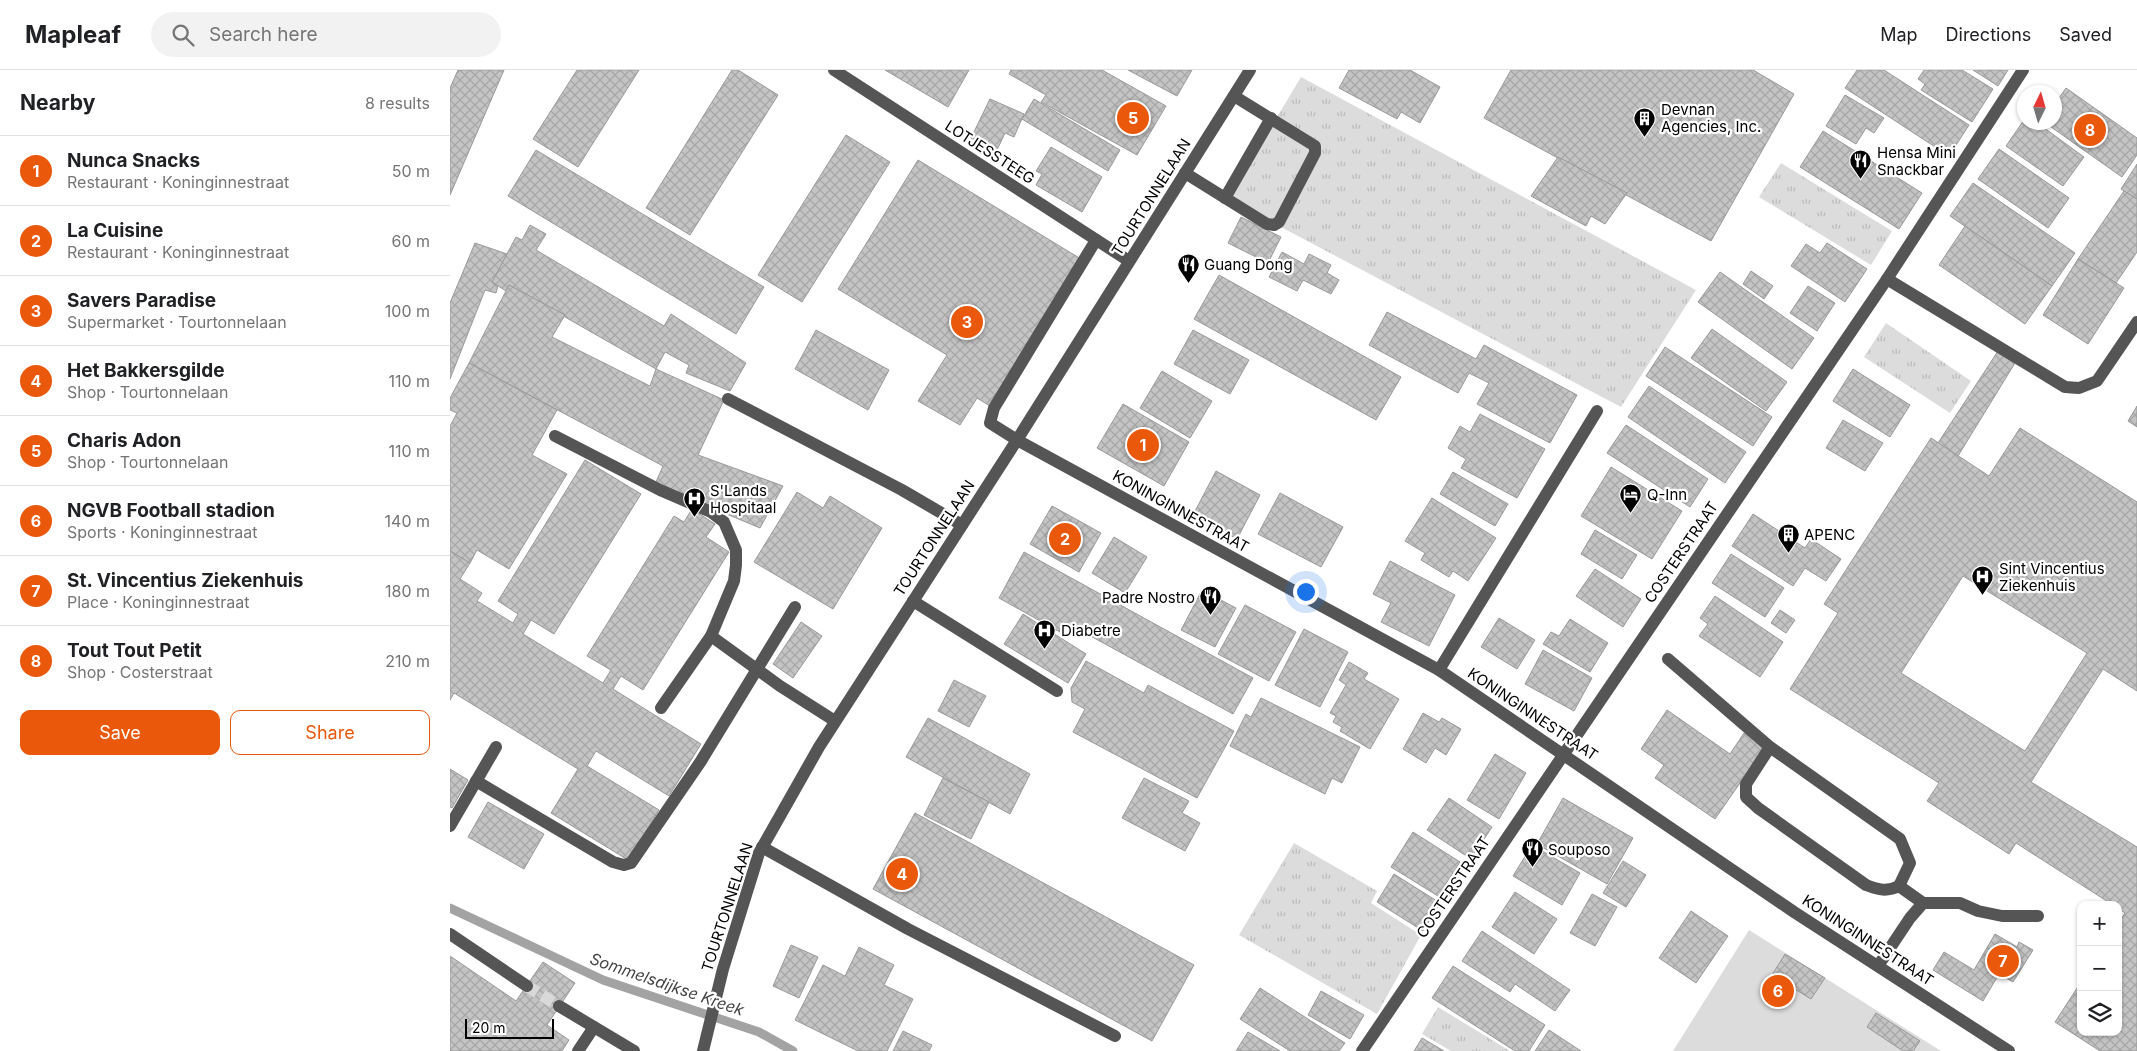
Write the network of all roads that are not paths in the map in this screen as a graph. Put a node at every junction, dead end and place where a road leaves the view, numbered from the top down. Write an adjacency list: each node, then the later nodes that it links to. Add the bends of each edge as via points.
1 (834, 70): 8 (street, LOTJESSTEEG)
2 (1250, 70): 4 (street, TOURTONNELAAN)
3 (2023, 70): 10 (street, COSTERSTRAAT)
4 (1234, 96): 5 (street); 6 (street, TOURTONNELAAN)
5 (1272, 118): 7 (street); 7 (street, via 1315,146 1316,154 1279,222 1267,224)
6 (1185, 173): 7 (street); 9 (street, TOURTONNELAAN)
7 (1225, 198)
8 (1096, 240): 9 (street, LOTJESSTEEG); 15 (street, KONINGINNESTRAAT, via 990,416 990,423)
9 (1129, 261): 15 (street, TOURTONNELAAN)
10 (1887, 279): 11 (street, via 2065,386 2079,388 2097,382); 28 (street, COSTERSTRAAT)
11 (2137, 322)
12 (728, 399): 16 (street)
13 (1598, 411): 22 (street)
14 (555, 436): 19 (street, via 660,490 711,512 724,522 736,550 736,565 734,581)
15 (1017, 440): 16 (street, TOURTONNELAAN); 22 (street, KONINGINNESTRAAT)
16 (962, 525): 17 (street, TOURTONNELAAN)
17 (913, 601): 23 (street); 25 (street, TOURTONNELAAN)
18 (795, 608): 21 (street)
19 (711, 636): 21 (street); 24 (street)
20 (1668, 659): 27 (street)
21 (756, 669): 25 (street); 29 (street, via 701,761 631,863 613,862)
22 (1440, 670): 28 (street, KONINGINNESTRAAT)
23 (1057, 691)
24 (661, 708)
25 (835, 721): 31 (street, TOURTONNELAAN)
26 (496, 747): 29 (street)
27 (1770, 747): 32 (street, via 1900,839 1910,863); 32 (street, via 1746,784 1744,790 1750,802 1866,885 1888,891)
28 (1563, 754): 36 (street, KONINGINNESTRAAT); 44 (street, COSTERSTRAAT)
29 (476, 781): 30 (street)
30 (450, 826)
31 (762, 848): 40 (street, via 908,929); 43 (street, TOURTONNELAAN, via 723,969)
32 (1899, 886): 33 (street)
33 (1923, 904): 34 (street, via 1960,903 2002,916); 36 (street)
34 (2038, 916)
35 (450, 934): 37 (street)
36 (1878, 966): 45 (street, KONINGINNESTRAAT)
37 (527, 986)
38 (559, 1006): 39 (street)
39 (594, 1027): 41 (street); 42 (street)
40 (1115, 1036)
41 (578, 1051)
42 (634, 1051)
43 (704, 1051)
44 (1362, 1051)
45 (2008, 1051)

